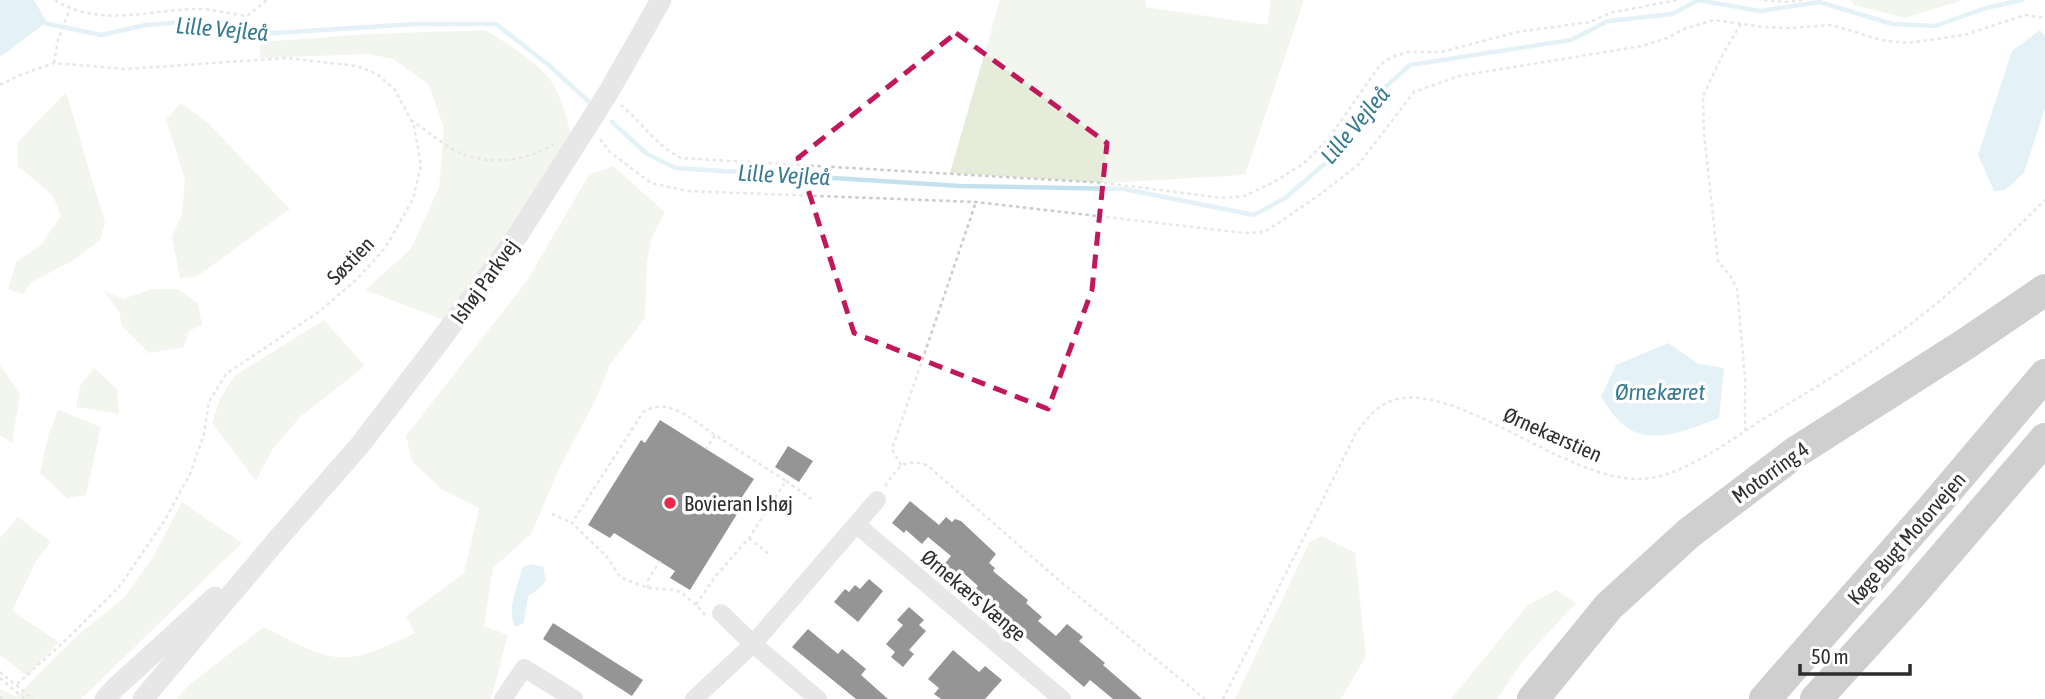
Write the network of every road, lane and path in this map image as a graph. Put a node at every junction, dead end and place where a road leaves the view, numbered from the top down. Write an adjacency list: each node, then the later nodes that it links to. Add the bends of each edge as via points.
1 (55, 0): 7 (path)
2 (267, 0): 7 (path, via 247,16 196,9 108,17)
3 (661, 0): 12 (street, Ishøj Parkvej)
4 (1678, 0): 12 (path, via 1441,52 1392,57 1380,65 1329,138 1303,164 1244,196 1222,198 1106,183 681,158 653,140 635,116)
5 (1764, 0): 6 (path)
6 (1803, 0)
7 (70, 9): 10 (path)
8 (2045, 18): 9 (path, via 2025,15 1964,35 1908,43 1832,25)
9 (1741, 24): 17 (path, via 1714,20 1642,46 1458,76 1414,92 1359,165 1265,232); 20 (path, via 1703,96 1718,261 1737,289)
10 (54, 62): 11 (path, Søstien); 13 (path, Søstien, via 125,69 286,58 357,66 377,74 395,90)
11 (0, 85)
12 (608, 93): 14 (street, Ishøj Parkvej)
13 (411, 120): 15 (path, via 463,154 500,161 540,153); 42 (path, Søstien, via 421,166 413,199 385,248 320,311 226,374 209,402 190,474 165,520 119,587)
14 (589, 124): 17 (path, via 611,153 651,183 688,191); 32 (street, Ishøj Parkvej, via 516,238 439,342 360,445)
15 (559, 141)
16 (2045, 200): 20 (path, Ørnekærstien, via 1921,316)
17 (976, 201): 24 (path, via 892,449)
18 (2045, 290): 54 (highway, Motorring 4, via 1796,452 1689,533 1609,606)
19 (2045, 375): 55 (highway, Køge Bugt Motorvejen)
20 (1745, 431): 53 (path, Ørnekærstien, via 1666,474 1637,480 1572,463 1462,409 1427,398 1390,402 1373,412 1356,433)
21 (715, 435): 23 (path); 25 (path); 29 (path, via 667,405 643,412)
22 (2045, 439): 36 (highway, Køge Bugt Motorvejen)
23 (706, 449)
24 (901, 466): 26 (path); 52 (path, via 912,461 927,465)
25 (786, 481): 27 (path); 31 (path)
26 (877, 500): 30 (street)
27 (814, 501)
28 (552, 514): 29 (path)
29 (572, 523): 35 (path, via 607,556 620,577)
30 (857, 525): 39 (street); 51 (street, Ørnekærs Vænge)
31 (749, 538): 33 (path); 37 (path)
32 (276, 541): 45 (street, Ishøj Parkvej); 46 (street, Ishøj Parkvej)
33 (770, 555)
34 (660, 562): 35 (path)
35 (648, 588): 37 (path, via 675,590)
36 (1910, 596): 56 (highway, Køge Bugt Motorvejen); 57 (highway)
37 (696, 605): 38 (path)
38 (717, 618): 39 (street)
39 (753, 644): 49 (street); 50 (street)
40 (0, 672): 42 (path)
41 (0, 678): 43 (path)
42 (16, 685): 44 (path)
43 (25, 699)
44 (33, 699)
45 (105, 699)
46 (143, 699)
47 (503, 699): 48 (street, via 524,668)
48 (574, 699)
49 (694, 699)
50 (818, 699)
51 (1062, 699)
52 (1205, 699)
53 (1223, 699)
54 (1533, 699)
55 (1765, 699)
56 (1816, 699)
57 (1846, 699)

